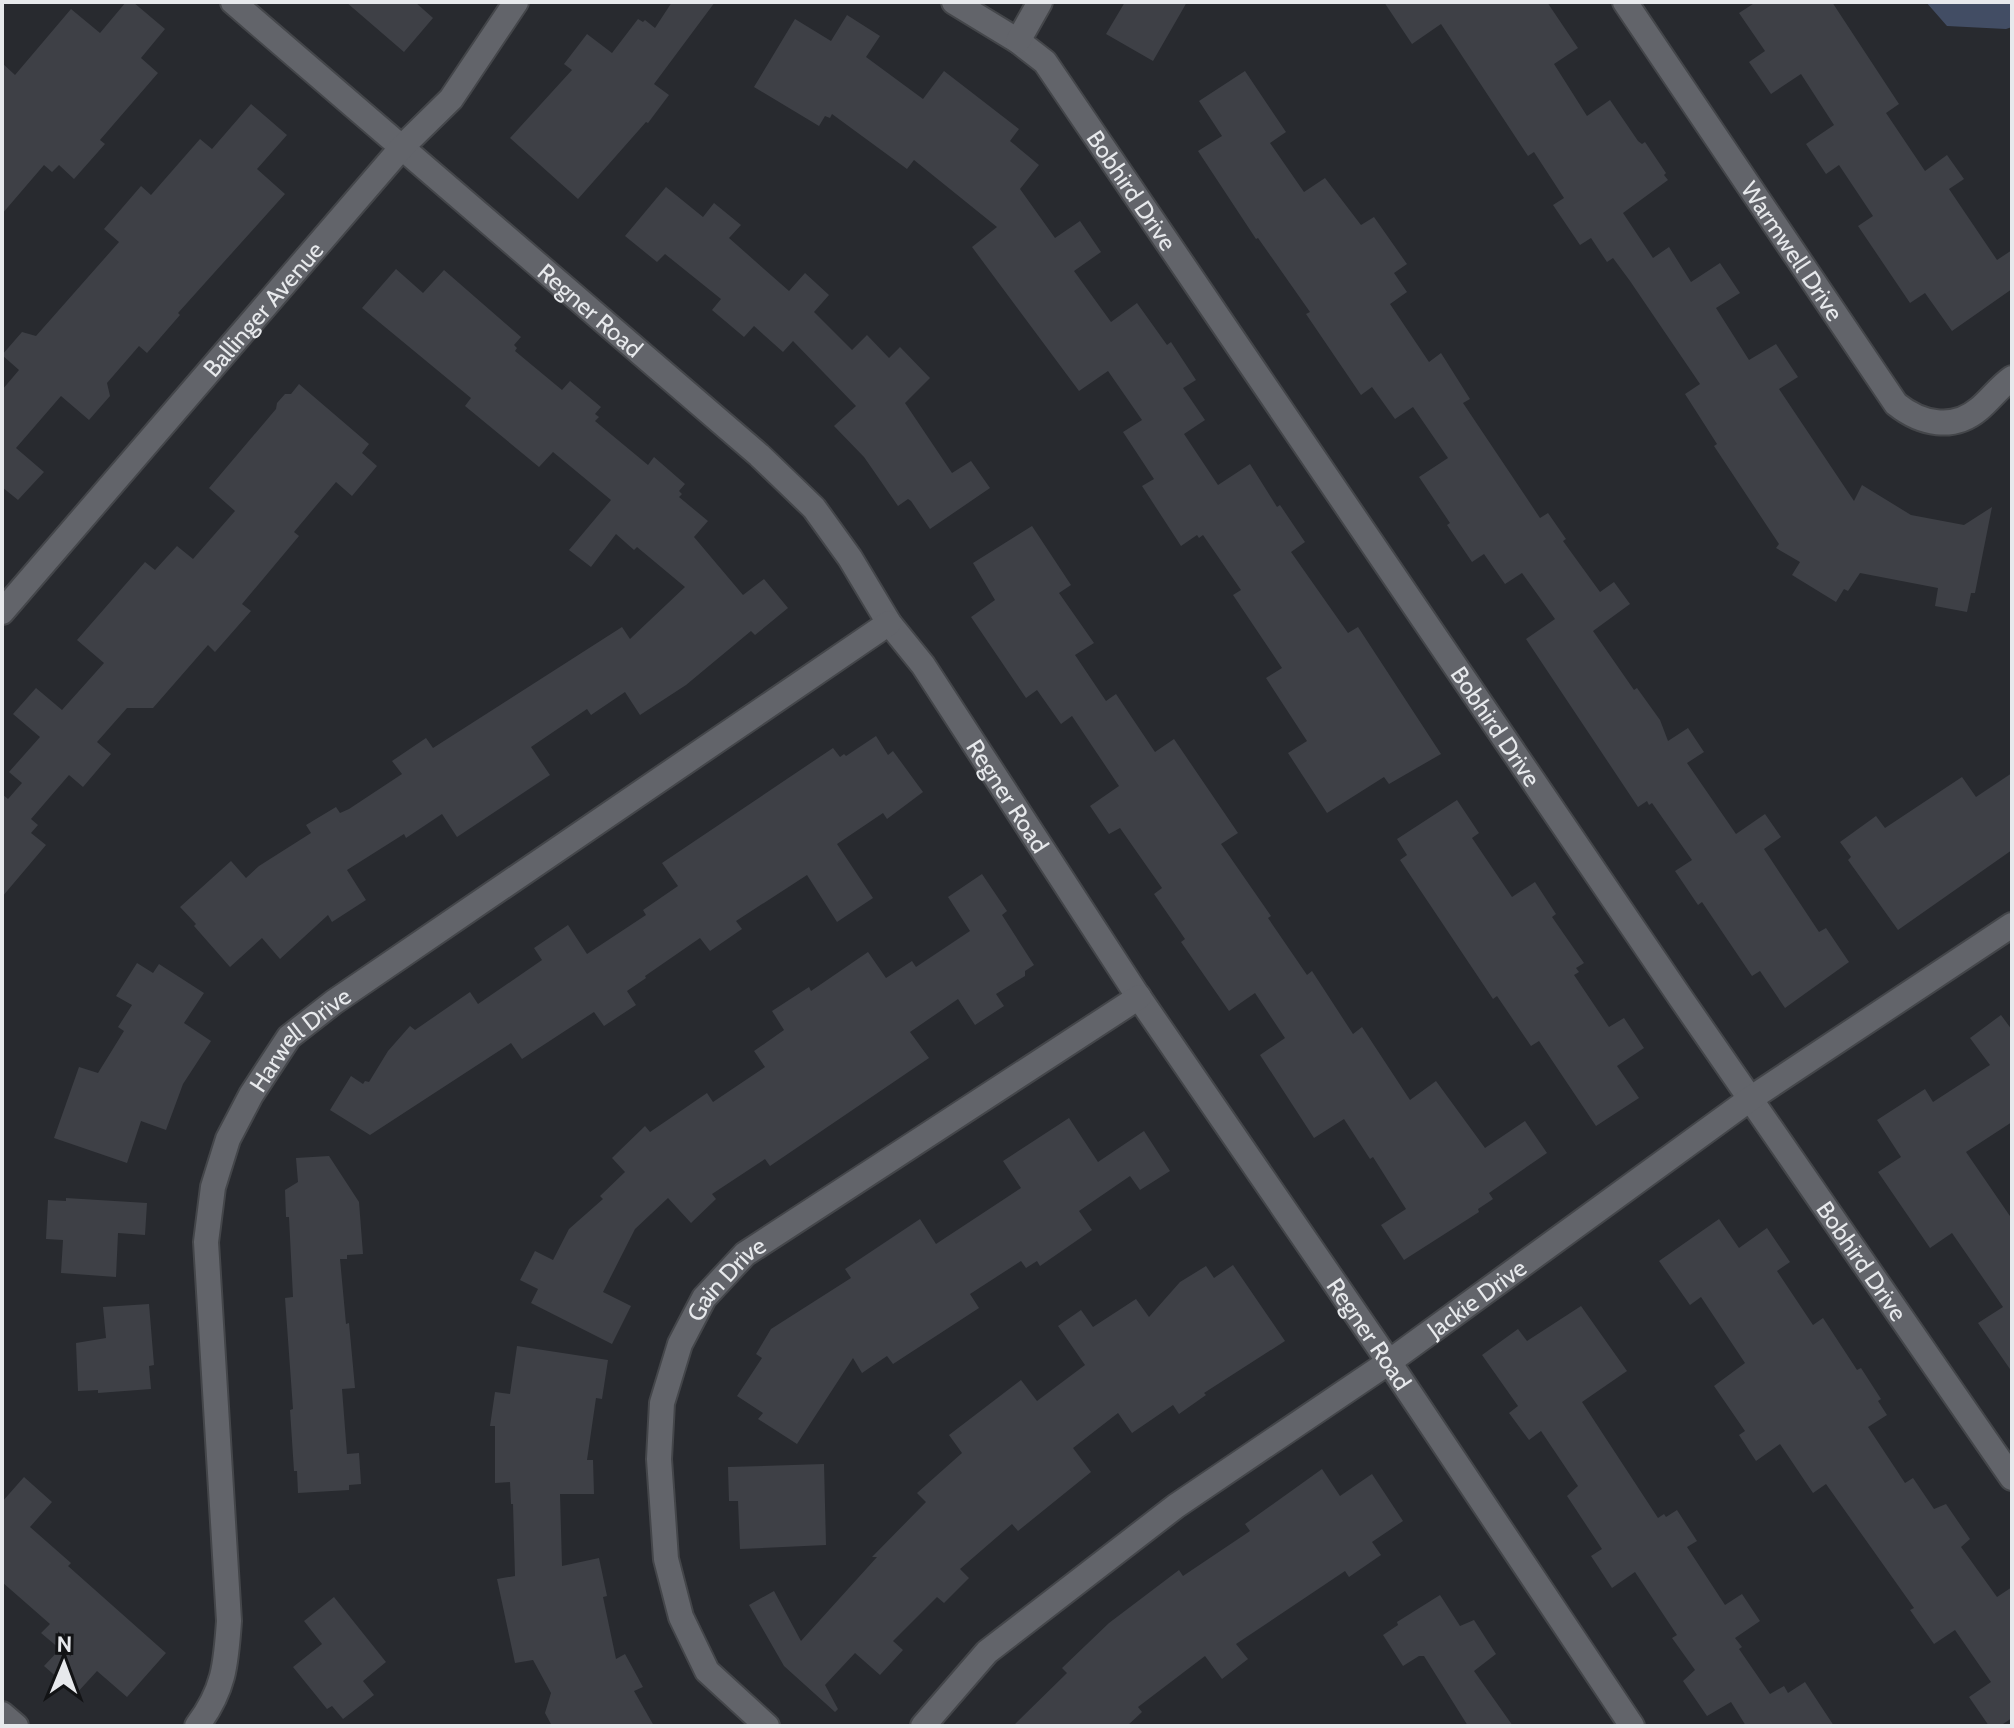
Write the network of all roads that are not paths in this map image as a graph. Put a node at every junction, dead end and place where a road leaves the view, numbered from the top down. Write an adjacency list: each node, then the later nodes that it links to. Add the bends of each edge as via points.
1 (233, 2): 7 (street, Regner Road)
2 (516, 2): 7 (street, Ballinger Avenue, via 451,99)
3 (954, 2): 6 (street, Bobhird Drive)
4 (1040, 2): 6 (street)
5 (1625, 2): 8 (street, Warmwell Drive, via 1896,404 1921,420 1950,423 1975,412)
6 (1018, 41): 13 (street, Bobhird Drive, via 1045,62)
7 (403, 146): 9 (street, Ballinger Avenue); 10 (street, Regner Road, via 814,508)
8 (2003, 385)
9 (2, 612)
10 (889, 623): 12 (street, Regner Road, via 923,665); 18 (street, Harwell Drive, via 334,1002 289,1037 251,1095 228,1139 213,1187 206,1242 229,1621 226,1665 214,1704)
11 (2012, 925): 13 (street, Jackie Drive)
12 (1139, 997): 14 (street, Regner Road); 19 (street, Gain Drive, via 745,1254 704,1298 680,1344 662,1403 659,1459 666,1559 681,1617 707,1671)
13 (1750, 1099): 14 (street, Jackie Drive); 15 (street, Bobhird Drive)
14 (1389, 1362): 20 (street, Jackie Drive, via 1176,1506 987,1652); 21 (street, Regner Road)
15 (2012, 1478)
16 (2, 1714): 17 (street)
17 (16, 1726)
18 (197, 1726)
19 (767, 1726)
20 (923, 1726)
21 (1632, 1726)

